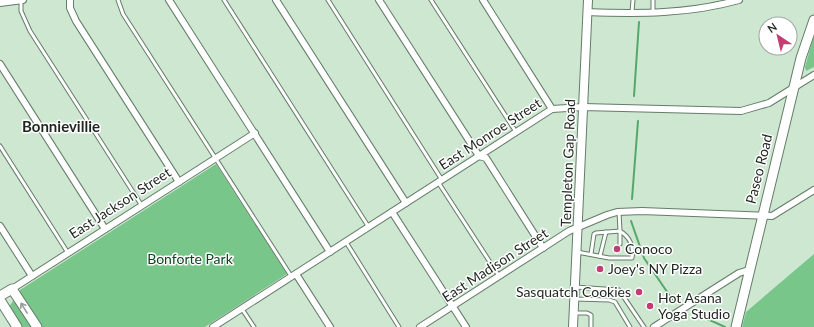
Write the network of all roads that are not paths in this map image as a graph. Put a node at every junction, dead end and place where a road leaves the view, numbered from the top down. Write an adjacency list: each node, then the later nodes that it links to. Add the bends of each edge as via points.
1 (22, 0): 15 (street); 34 (lane, via 21,11 30,31)
2 (70, 0): 31 (street, via 70,8 76,21)
3 (118, 0): 29 (lane, via 123,14)
4 (169, 0): 26 (street)
5 (224, 0): 39 (lane)
6 (276, 0): 33 (street)
7 (328, 0): 30 (lane)
8 (379, 0): 28 (street)
9 (431, 0): 25 (lane)
10 (483, 0): 24 (street)
11 (588, 0): 16 (street, Templeton Gap Road)
12 (633, 0): 17 (lane)
13 (653, 0): 18 (lane)
14 (739, 0): 18 (street, via 711,7)
15 (0, 3)
16 (588, 12): 17 (street); 23 (street, Templeton Gap Road)
17 (632, 14): 18 (street)
18 (653, 14)
19 (814, 20): 22 (main road, Paseo Road)
20 (0, 64): 41 (street)
21 (814, 75): 22 (street, East Monroe Street)
22 (794, 87): 23 (street, East Monroe Street, via 759,107 732,112); 37 (main road, Paseo Road)
23 (583, 107): 24 (street, East Monroe Street); 40 (street, Templeton Gap Road)
24 (552, 109): 25 (street, East Monroe Street)
25 (516, 132): 28 (street, East Monroe Street)
26 (255, 134): 29 (street, East Jackson Street); 47 (street)
27 (0, 146): 49 (lane)
28 (479, 156): 30 (street, East Monroe Street); 46 (street, via 486,158)
29 (215, 158): 31 (street, East Jackson Street); 55 (lane)
30 (440, 181): 33 (street, East Monroe Street); 57 (lane)
31 (179, 182): 34 (street, East Jackson Street)
32 (814, 190): 37 (street, East Madison Street, via 778,213)
33 (406, 203): 35 (street, East Monroe Street)
34 (142, 206): 41 (street, East Jackson Street)
35 (392, 212): 39 (street, East Monroe Street); 63 (street)
36 (619, 212): 37 (street, East Madison Street, via 642,210); 40 (street, East Madison Street); 43 (lane)
37 (762, 216): 54 (main road, Paseo Road)
38 (0, 226): 56 (street)
39 (368, 227): 44 (street, East Monroe Street)
40 (578, 227): 46 (street, East Madison Street); 48 (street, Templeton Gap Road)
41 (105, 229): 49 (street, East Jackson Street)
42 (606, 232): 43 (lane); 50 (lane, via 594,234); 52 (lane)
43 (620, 232): 45 (lane); 53 (lane, via 628,236 633,255 631,259)
44 (345, 242): 47 (street, East Monroe Street); 71 (lane)
45 (620, 244)
46 (543, 248): 57 (street, East Madison Street)
47 (330, 252): 55 (street, East Monroe Street)
48 (577, 252): 50 (lane); 58 (street, Templeton Gap Road)
49 (68, 253): 56 (street, East Jackson Street)
50 (591, 254): 52 (lane)
51 (620, 254): 53 (lane)
52 (600, 256): 53 (lane)
53 (620, 259)
54 (749, 270): 78 (street, via 739,273); 79 (main road, Paseo Road)
55 (294, 275): 64 (street, East Monroe Street); 70 (street)
56 (32, 276): 59 (street, East Jackson Street)
57 (499, 276): 63 (street, East Madison Street)
58 (575, 287): 61 (street, Templeton Gap Road); 77 (lane, via 619,290)
59 (12, 289): 60 (main road, East Jackson Street); 67 (main road, one-way to 59)
60 (0, 296)
61 (575, 298): 65 (street, Templeton Gap Road); 76 (lane, via 614,302)
62 (0, 300): 66 (main road)
63 (452, 306): 72 (street, East Madison Street); 73 (street)
64 (242, 308): 68 (street, East Monroe Street); 69 (lane)
65 (574, 313): 74 (street, Templeton Gap Road); 75 (lane, via 588,312 591,315)
66 (17, 327)
67 (36, 327)
68 (213, 327)
69 (254, 327)
70 (330, 327)
71 (399, 327)
72 (420, 327)
73 (466, 327)
74 (573, 327)
75 (591, 327)
76 (630, 327)
77 (644, 327)
78 (655, 327)
79 (736, 327)

